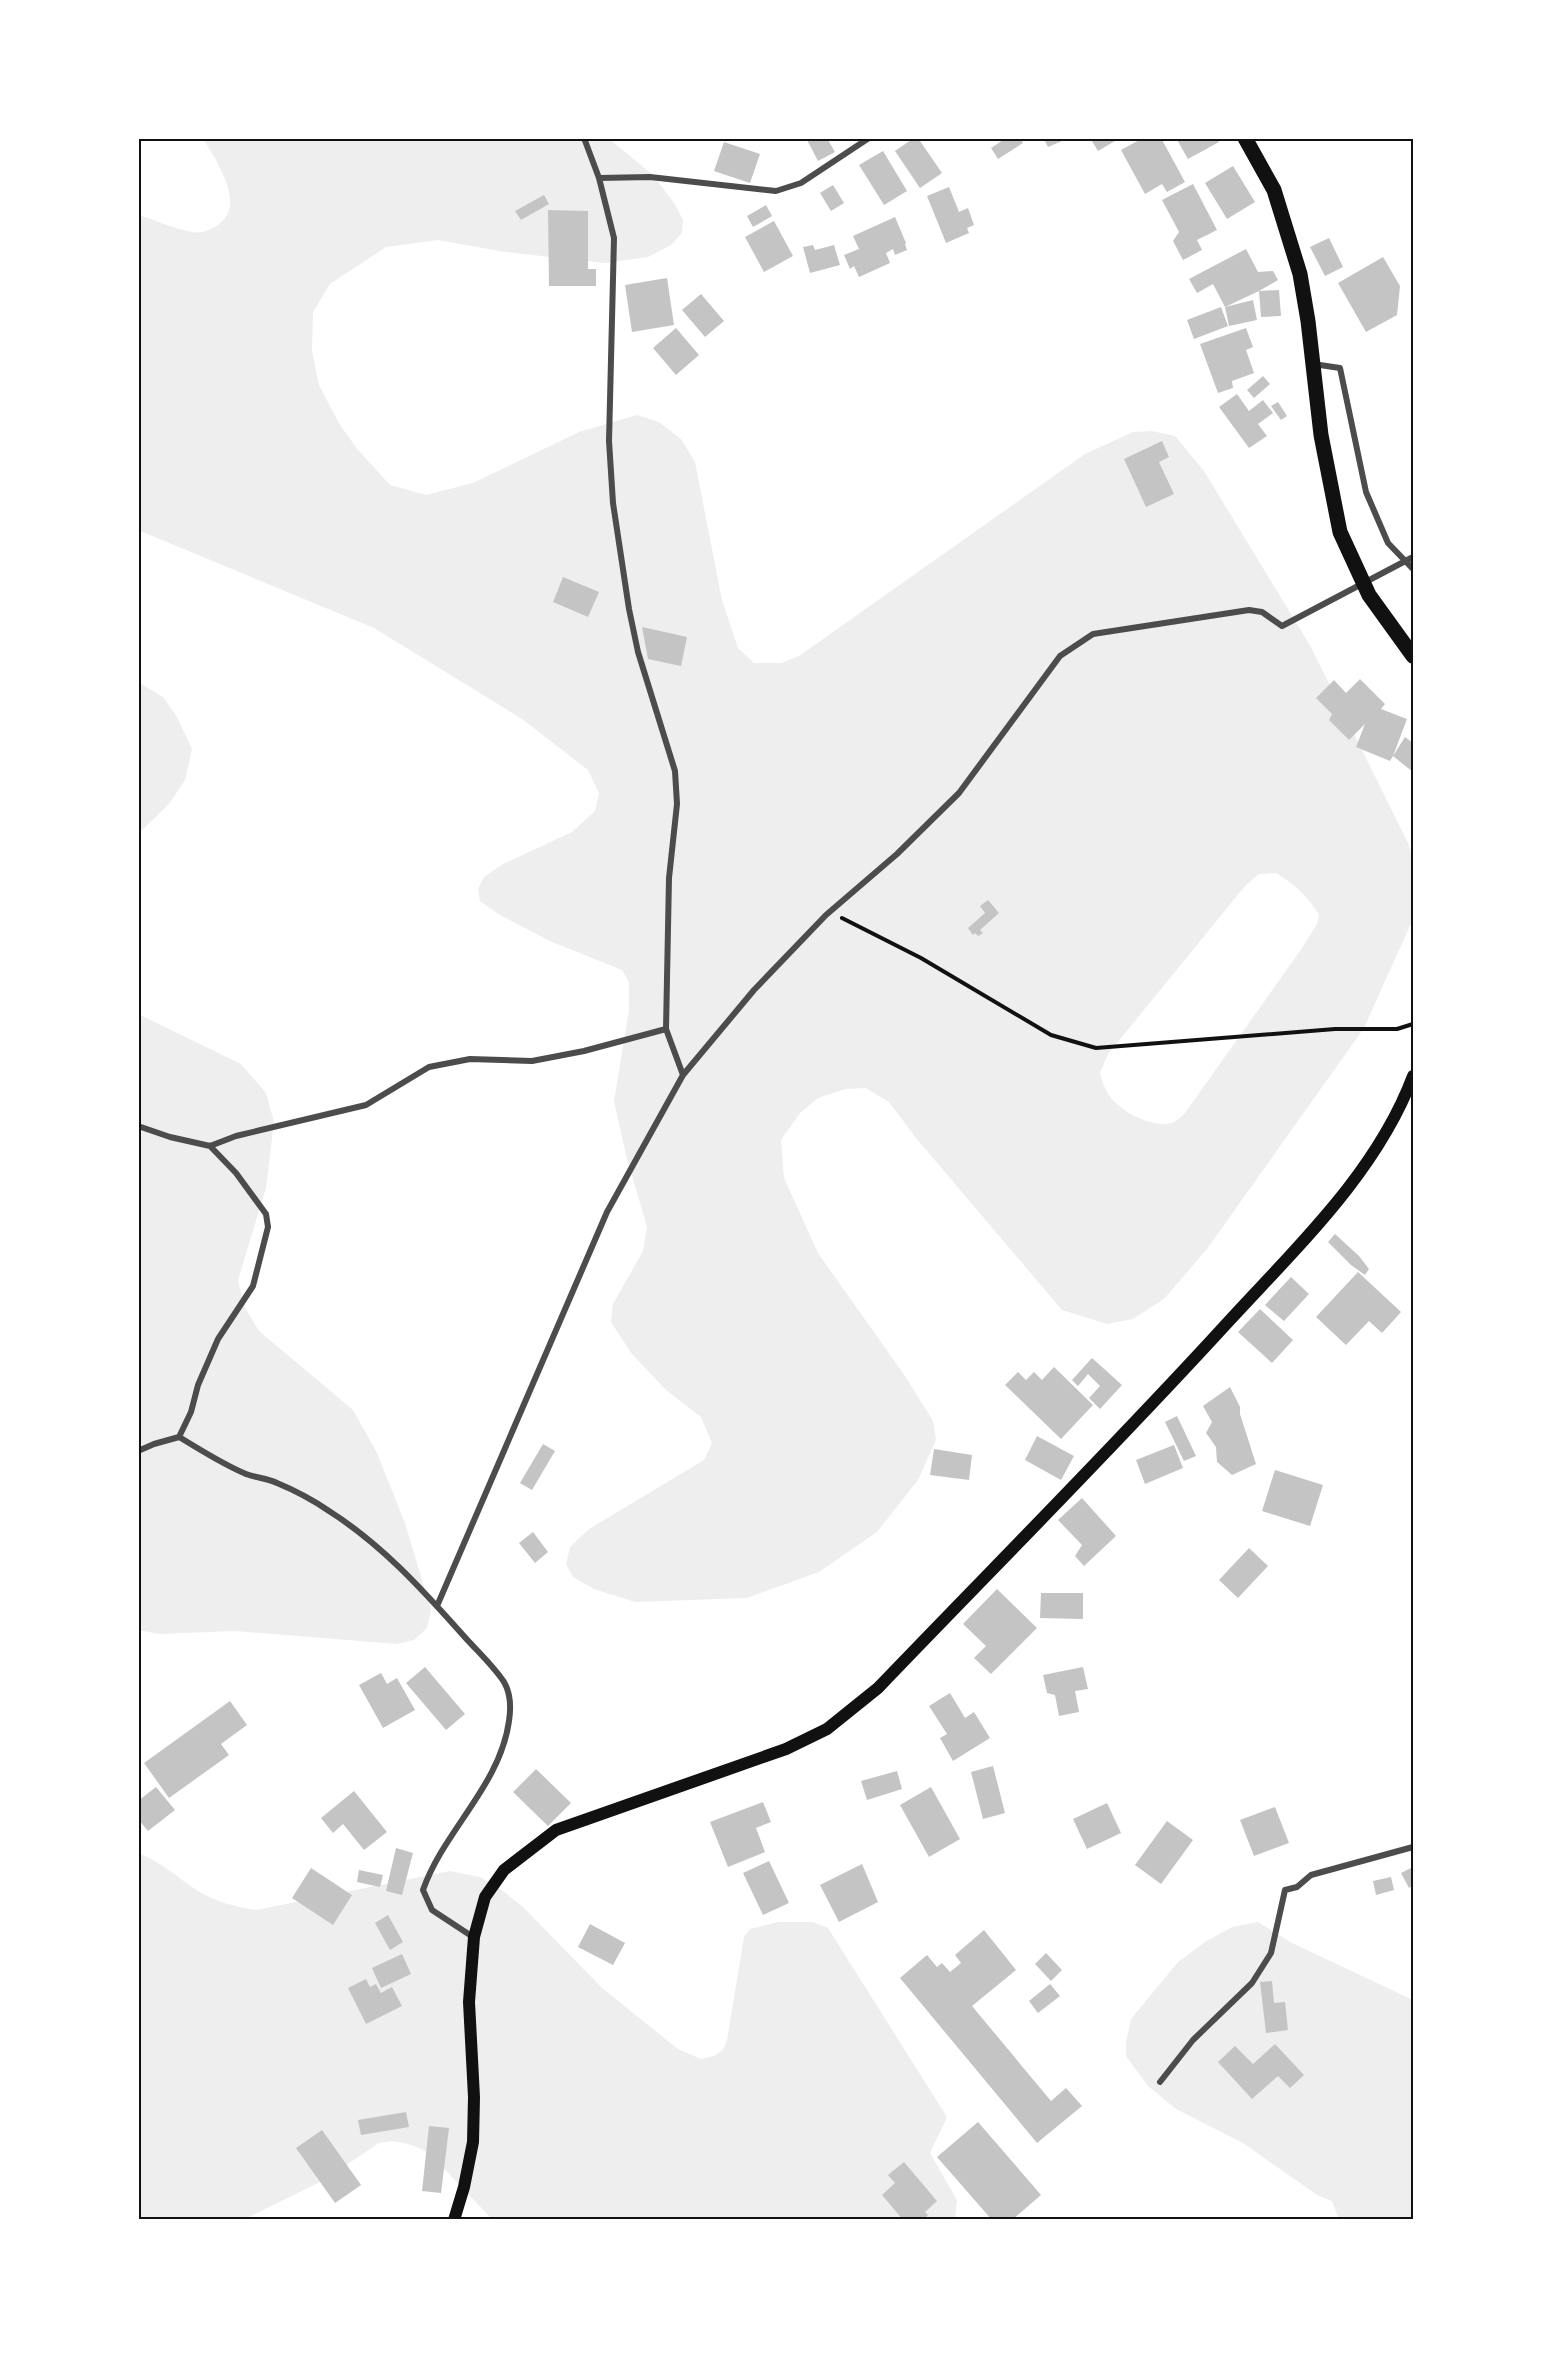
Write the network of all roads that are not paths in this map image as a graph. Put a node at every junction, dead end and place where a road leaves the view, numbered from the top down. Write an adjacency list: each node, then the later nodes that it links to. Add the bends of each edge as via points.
1 (584, 138): 4 (street)
2 (869, 138): 4 (street, via 801,183 776,191 651,177)
3 (1245, 138): 5 (main road, via 1274,190 1300,274)
4 (599, 178): 9 (street, via 614,238 609,441 613,502 638,652 676,782 668,890)
5 (1312, 363): 7 (street, via 1340,368 1366,492 1388,543); 8 (main road, via 1321,435 1341,532 1368,595)
6 (1413, 558): 10 (street, via 1282,626 1262,612 1249,610 1093,633 1060,656 959,793 897,854 829,912 754,990)
7 (1413, 570)
8 (1413, 656)
9 (666, 1029): 10 (street); 13 (street, via 532,1061 470,1059 429,1067 366,1105 236,1136)
10 (683, 1075): 16 (street, via 607,1212)
11 (1413, 1076): 18 (main road, via 1384,1135 1352,1184 1297,1247 1153,1404 878,1688 826,1729 786,1749 556,1830 504,1870 485,1897)
12 (138, 1126): 13 (street)
13 (210, 1146): 14 (street, via 266,1214 268,1227 253,1286 218,1339)
14 (179, 1437): 15 (street); 16 (street, via 221,1462 275,1482 328,1510 382,1549)
15 (138, 1451)
16 (437, 1606): 18 (street, via 504,1682 511,1698 500,1754 474,1804 442,1849 423,1890 432,1910)
17 (1413, 1847): 19 (street, via 1311,1875 1297,1887 1285,1890 1271,1953 1252,1983 1193,2040)
18 (474, 1937): 20 (main road, via 469,2002 473,2142)
19 (1160, 2082)
20 (454, 2220)

